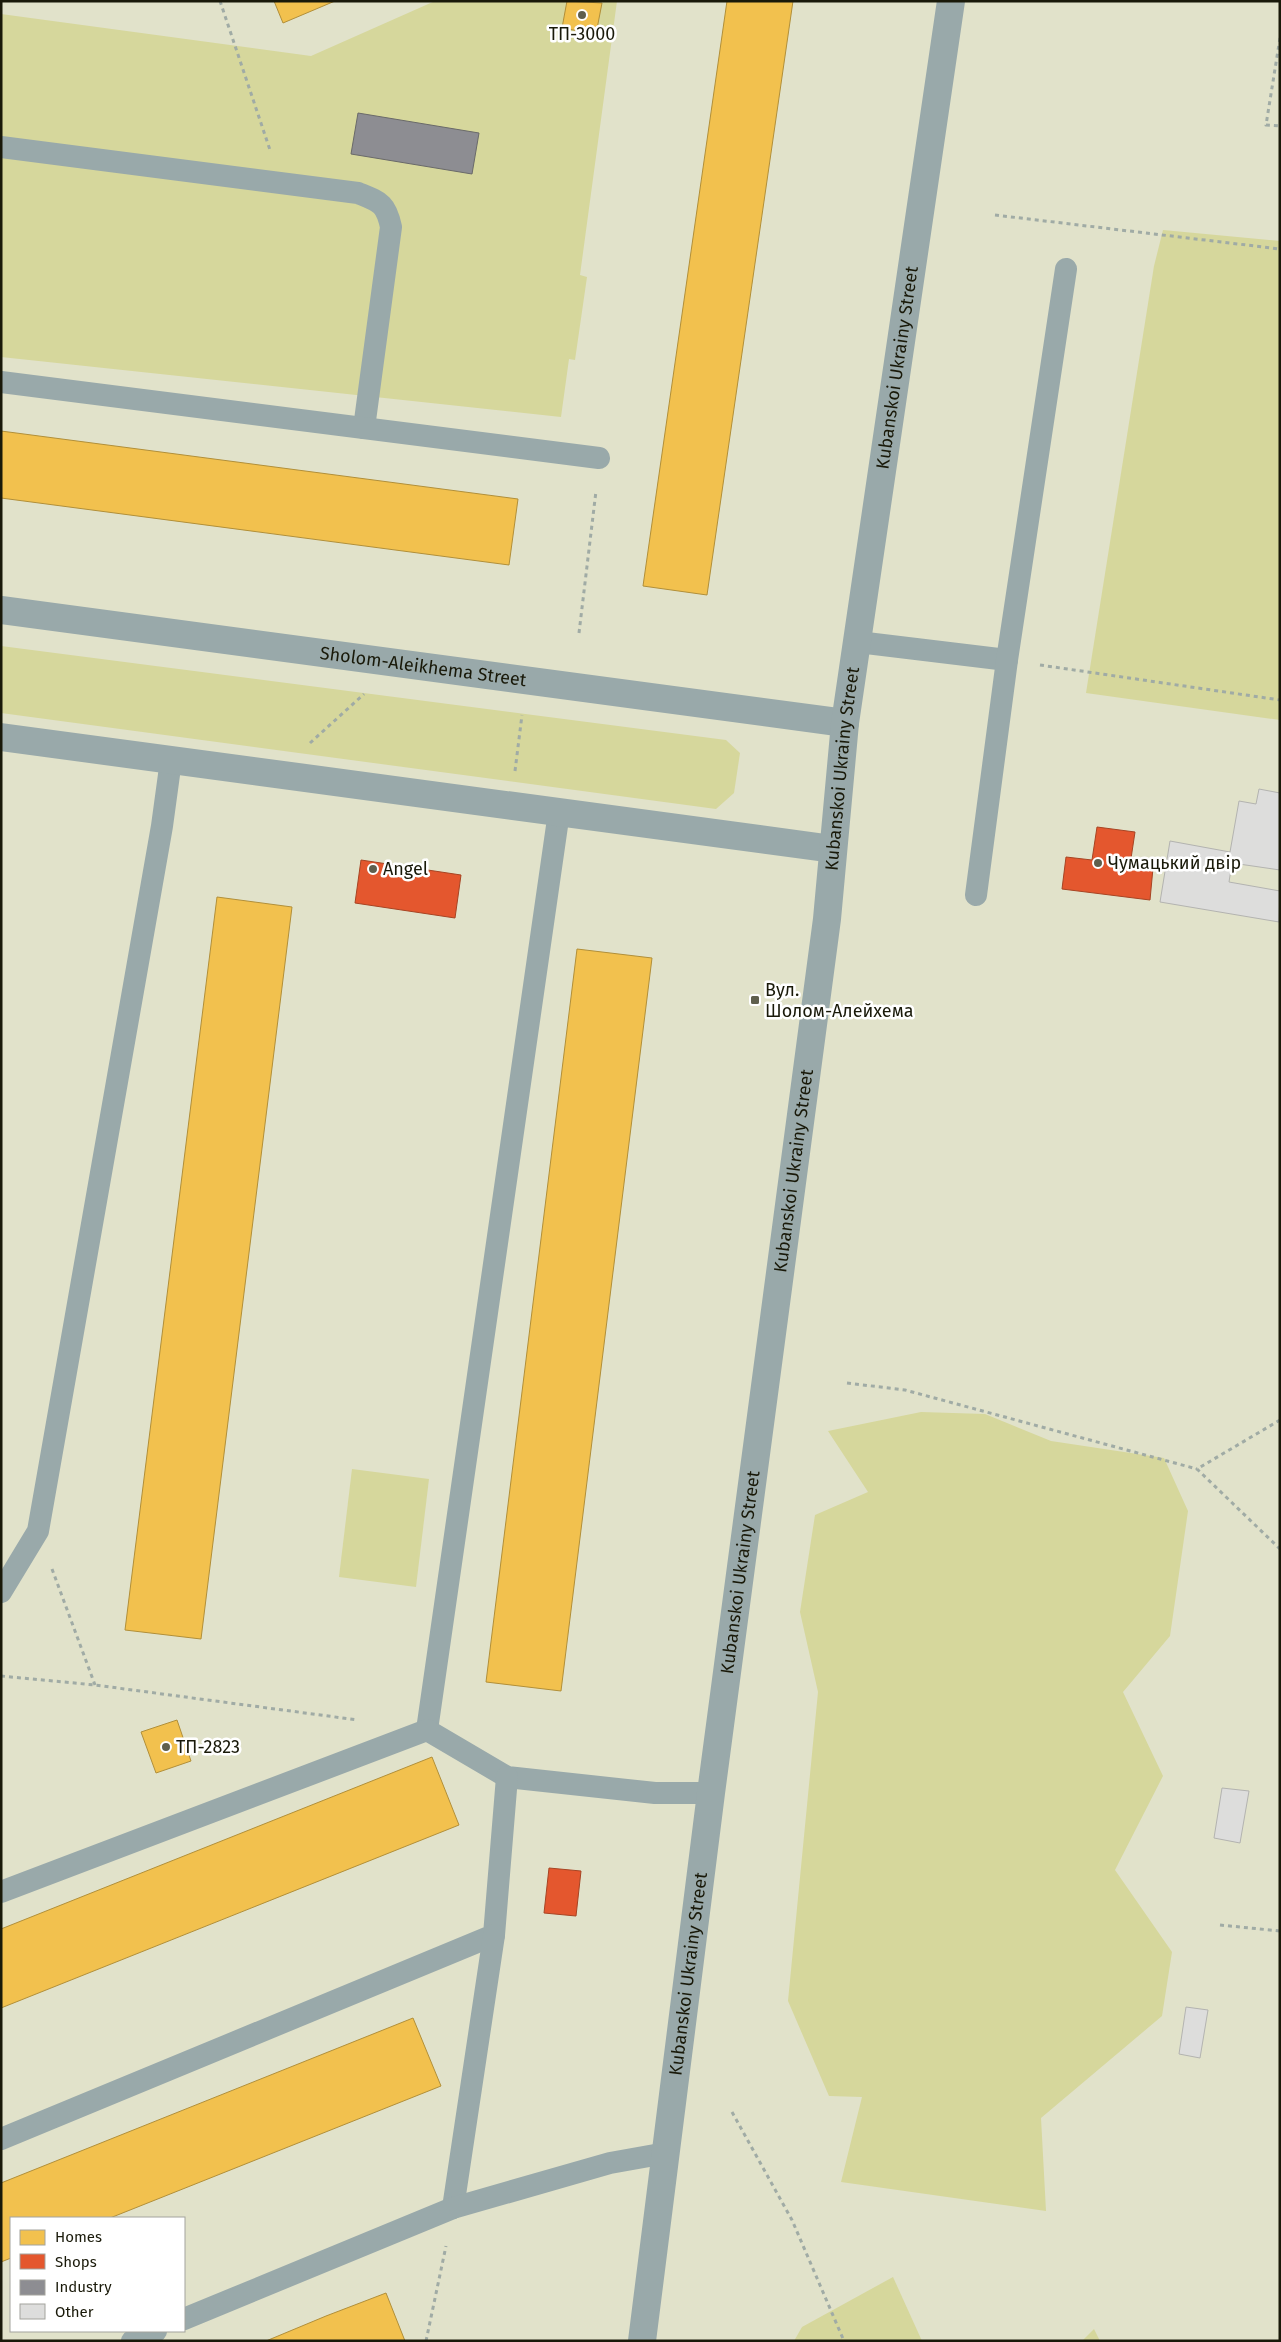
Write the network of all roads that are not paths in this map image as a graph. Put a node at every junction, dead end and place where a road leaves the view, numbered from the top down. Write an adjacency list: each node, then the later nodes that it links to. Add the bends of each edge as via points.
1 (952, 1): 8 (street, Kubanskoi Ukrainy Street)
2 (1, 147): 5 (lane, via 358,193 380,204 387,210 391,227)
3 (1066, 269): 9 (lane)
4 (1, 382): 5 (lane)
5 (364, 428): 6 (lane)
6 (600, 458)
7 (1, 610): 10 (street, Sholom-Aleikhema Street)
8 (858, 642): 9 (lane); 10 (street, Kubanskoi Ukrainy Street)
9 (1007, 660): 15 (lane)
10 (845, 723): 14 (street, Kubanskoi Ukrainy Street)
11 (1, 737): 12 (street)
12 (171, 760): 13 (street); 16 (lane, via 161,836 38,1531)
13 (559, 812): 14 (street); 17 (lane)
14 (833, 849): 19 (street, Kubanskoi Ukrainy Street, via 827,919)
15 (976, 895)
16 (1, 1592)
17 (427, 1730): 18 (lane); 20 (lane)
18 (507, 1777): 19 (lane, via 655,1793); 21 (lane)
19 (711, 1793): 23 (street, Kubanskoi Ukrainy Street)
20 (1, 1892)
21 (494, 1935): 22 (lane); 24 (lane)
22 (1, 2139)
23 (666, 2153): 24 (lane, via 610,2163); 28 (street, Kubanskoi Ukrainy Street)
24 (453, 2208): 25 (lane)
25 (185, 2319)
26 (154, 2332): 27 (lane)
27 (132, 2341)
28 (642, 2341)

